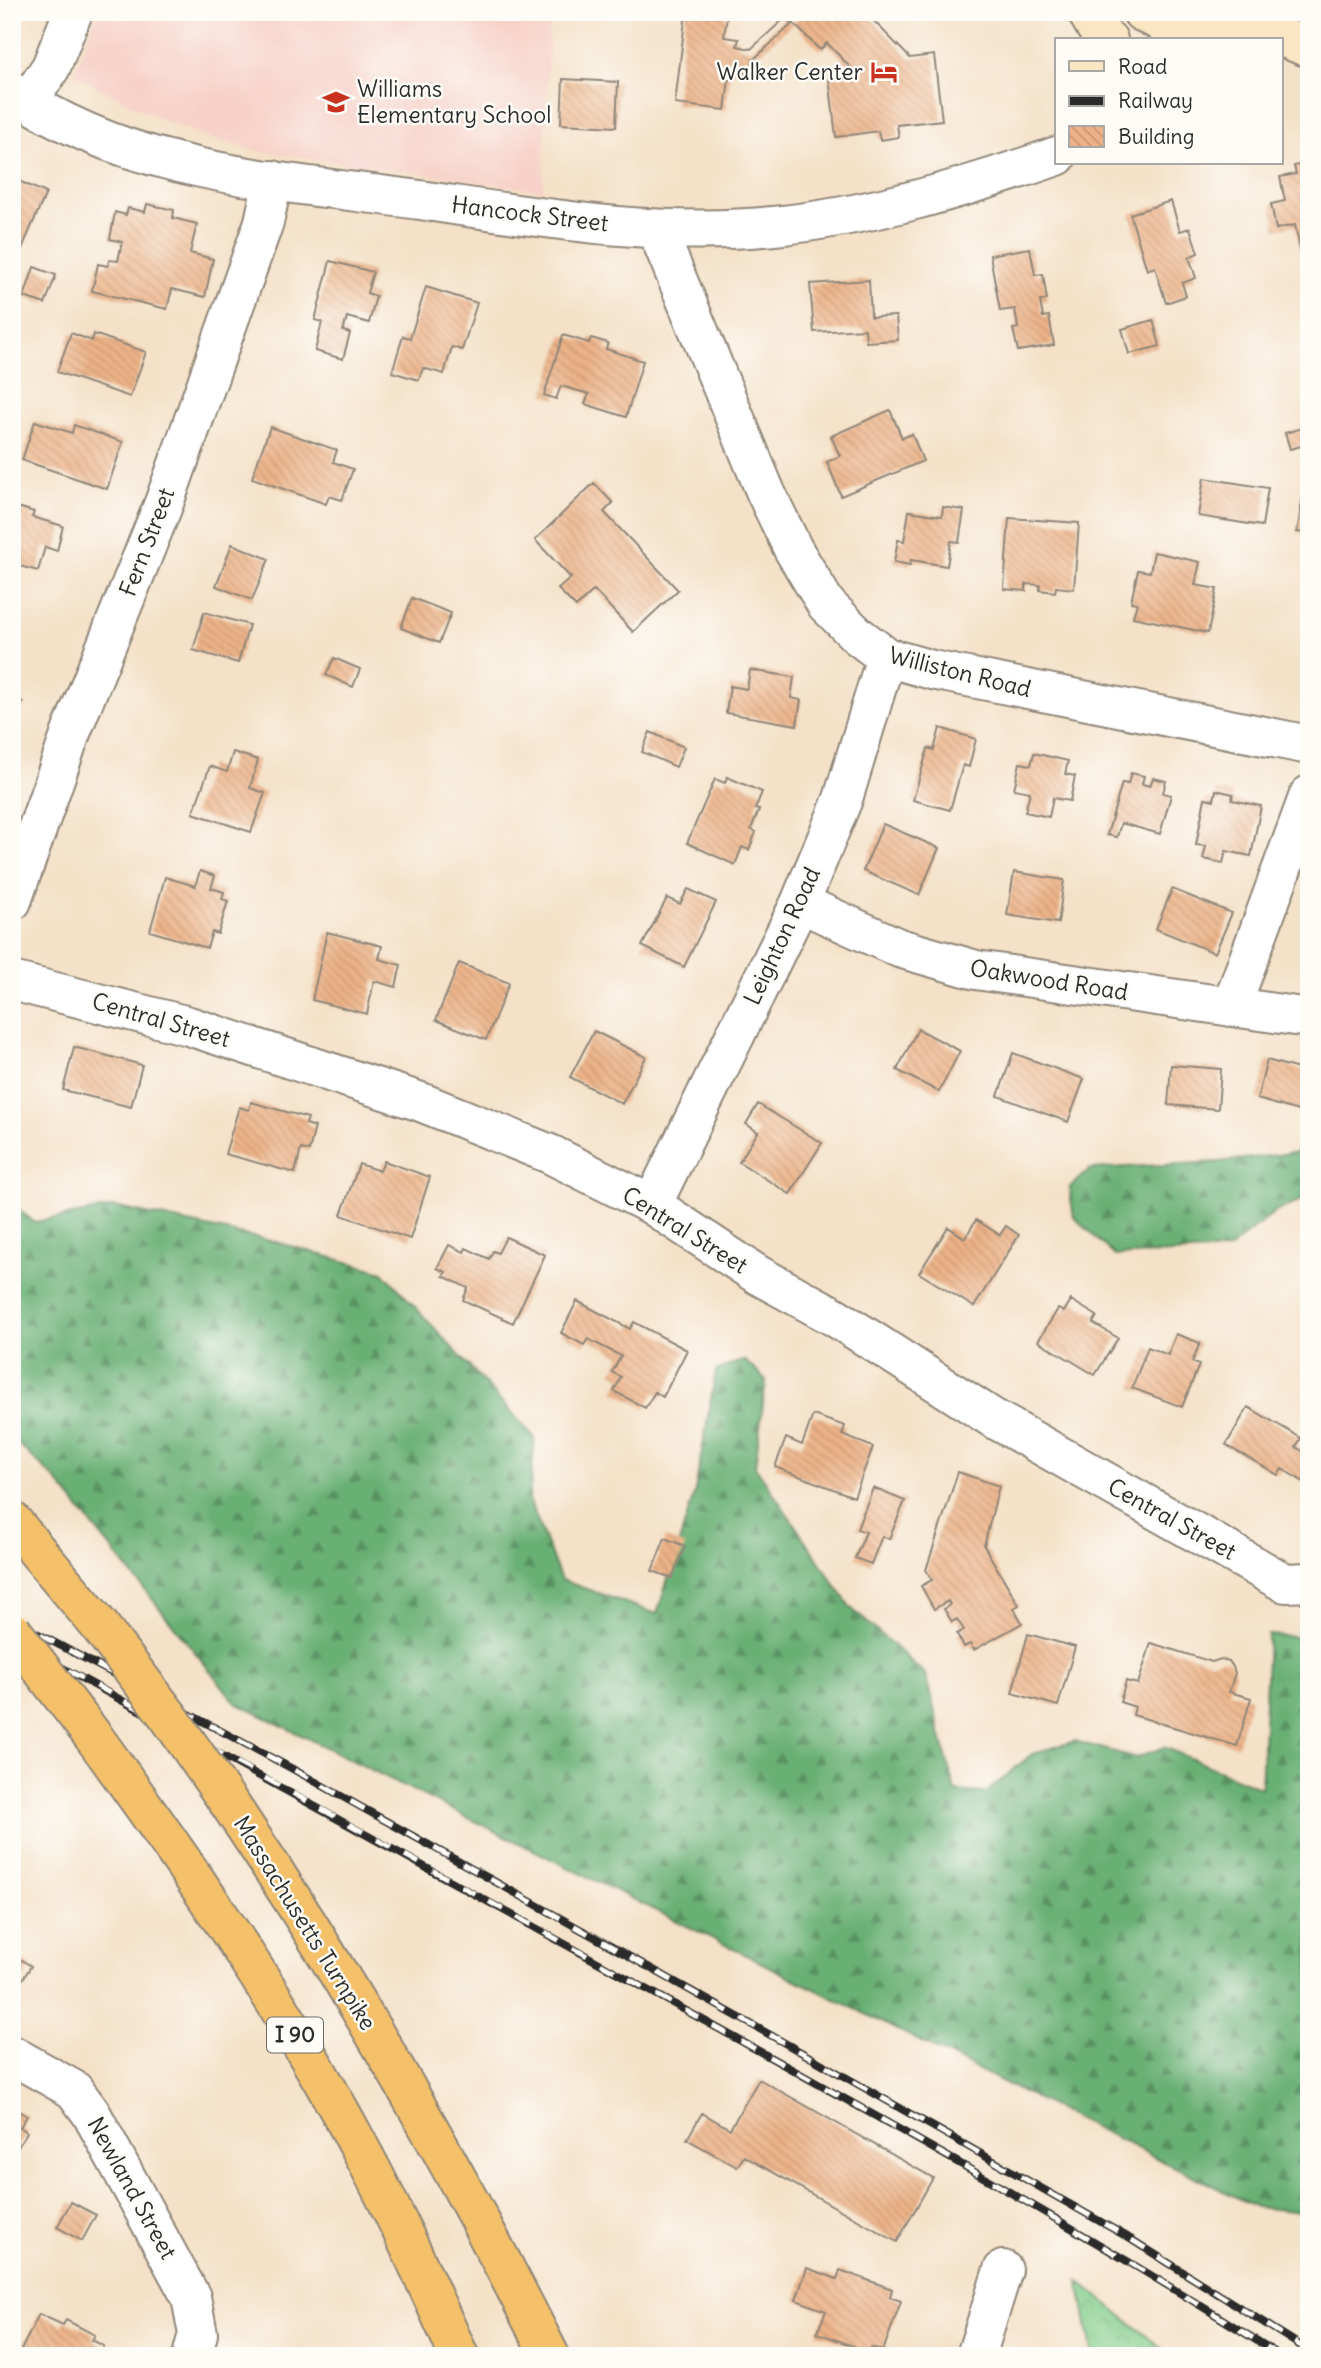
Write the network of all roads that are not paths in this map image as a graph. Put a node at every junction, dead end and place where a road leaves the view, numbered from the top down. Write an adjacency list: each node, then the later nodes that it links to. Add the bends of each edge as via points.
1 (73, 12): 11 (street, via 51,67)
2 (1087, 12): 5 (main road)
3 (1142, 12): 4 (main road)
4 (1179, 36): 7 (main road)
5 (1105, 38)
6 (1231, 38): 8 (main road, via 1275,34)
7 (1231, 38)
8 (1280, 38)
9 (1282, 40): 10 (main road)
10 (1298, 54)
11 (20, 96): 13 (street, Hancock Street, via 76,128 132,151)
12 (1055, 157): 14 (street, Hancock Street, via 973,185 832,218 773,226)
13 (273, 180): 14 (street, Hancock Street); 18 (street, Fern Street, via 264,222 163,503 72,730)
14 (657, 230): 15 (street, Williston Road, via 793,549 826,604)
15 (886, 657): 16 (street, Williston Road, via 945,673); 19 (street, Leighton Road, via 843,799)
16 (1309, 745)
17 (1309, 795): 21 (street)
18 (12, 901)
19 (800, 903): 21 (street, Oakwood Road, via 899,948 976,970); 23 (street, Leighton Road)
20 (12, 981): 23 (street, Central Street, via 189,1026 421,1102 550,1154)
21 (1231, 1007): 22 (street, Oakwood Road)
22 (1309, 1018)
23 (652, 1205): 25 (street, Central Street, via 991,1417 1284,1583)
24 (12, 1521): 31 (highway, Massachusetts Turnpike, bridge, via 169,1717 297,1905 466,2194)
25 (1309, 1582)
26 (12, 1631): 30 (highway, I 90, bridge, via 200,1888 313,2065 361,2150)
27 (12, 2055): 29 (street, Newland Street, via 74,2090 91,2113 191,2297 198,2334)
28 (1003, 2270): 32 (street)
29 (192, 2356)
30 (459, 2356)
31 (551, 2356)
32 (976, 2356)

